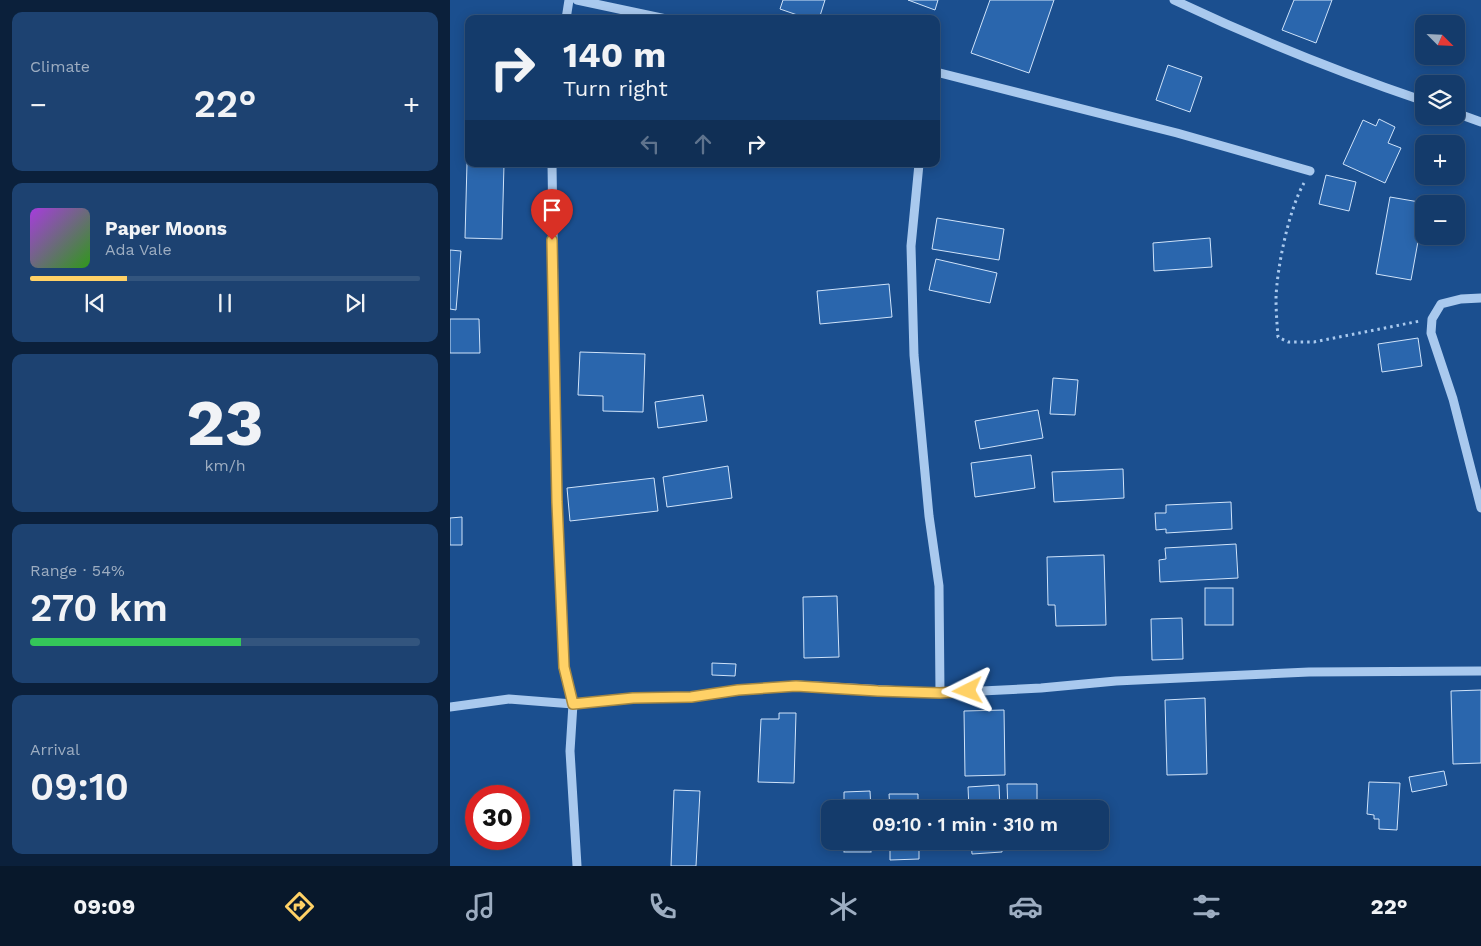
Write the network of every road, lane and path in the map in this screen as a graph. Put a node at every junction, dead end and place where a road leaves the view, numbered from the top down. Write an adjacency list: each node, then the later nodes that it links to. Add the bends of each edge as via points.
1 (568, 0): 4 (street)
2 (577, 0): 5 (street)
3 (1174, 0): 7 (street, via 1261,41)
4 (566, 15)
5 (647, 15)
6 (940, 73): 12 (street, via 1177,133)
7 (1415, 98)
8 (1465, 116): 9 (street)
9 (1481, 122)
10 (552, 167): 18 (street, via 558,541 564,667)
11 (919, 167): 17 (street, via 911,246 914,347 938,586)
12 (1310, 171): 14 (path, via 1296,197 1280,267 1276,298 1278,337 1288,342 1314,342)
13 (1481, 298): 14 (street, via 1441,304)
14 (1432, 318): 15 (street, via 1431,333 1453,399)
15 (1481, 508)
16 (1481, 671): 17 (street, via 1385,670 1116,680)
17 (940, 693): 18 (street, via 796,686 691,697)
18 (573, 704): 19 (street, via 509,699); 20 (street, via 570,751)
19 (450, 707)
20 (577, 866)

